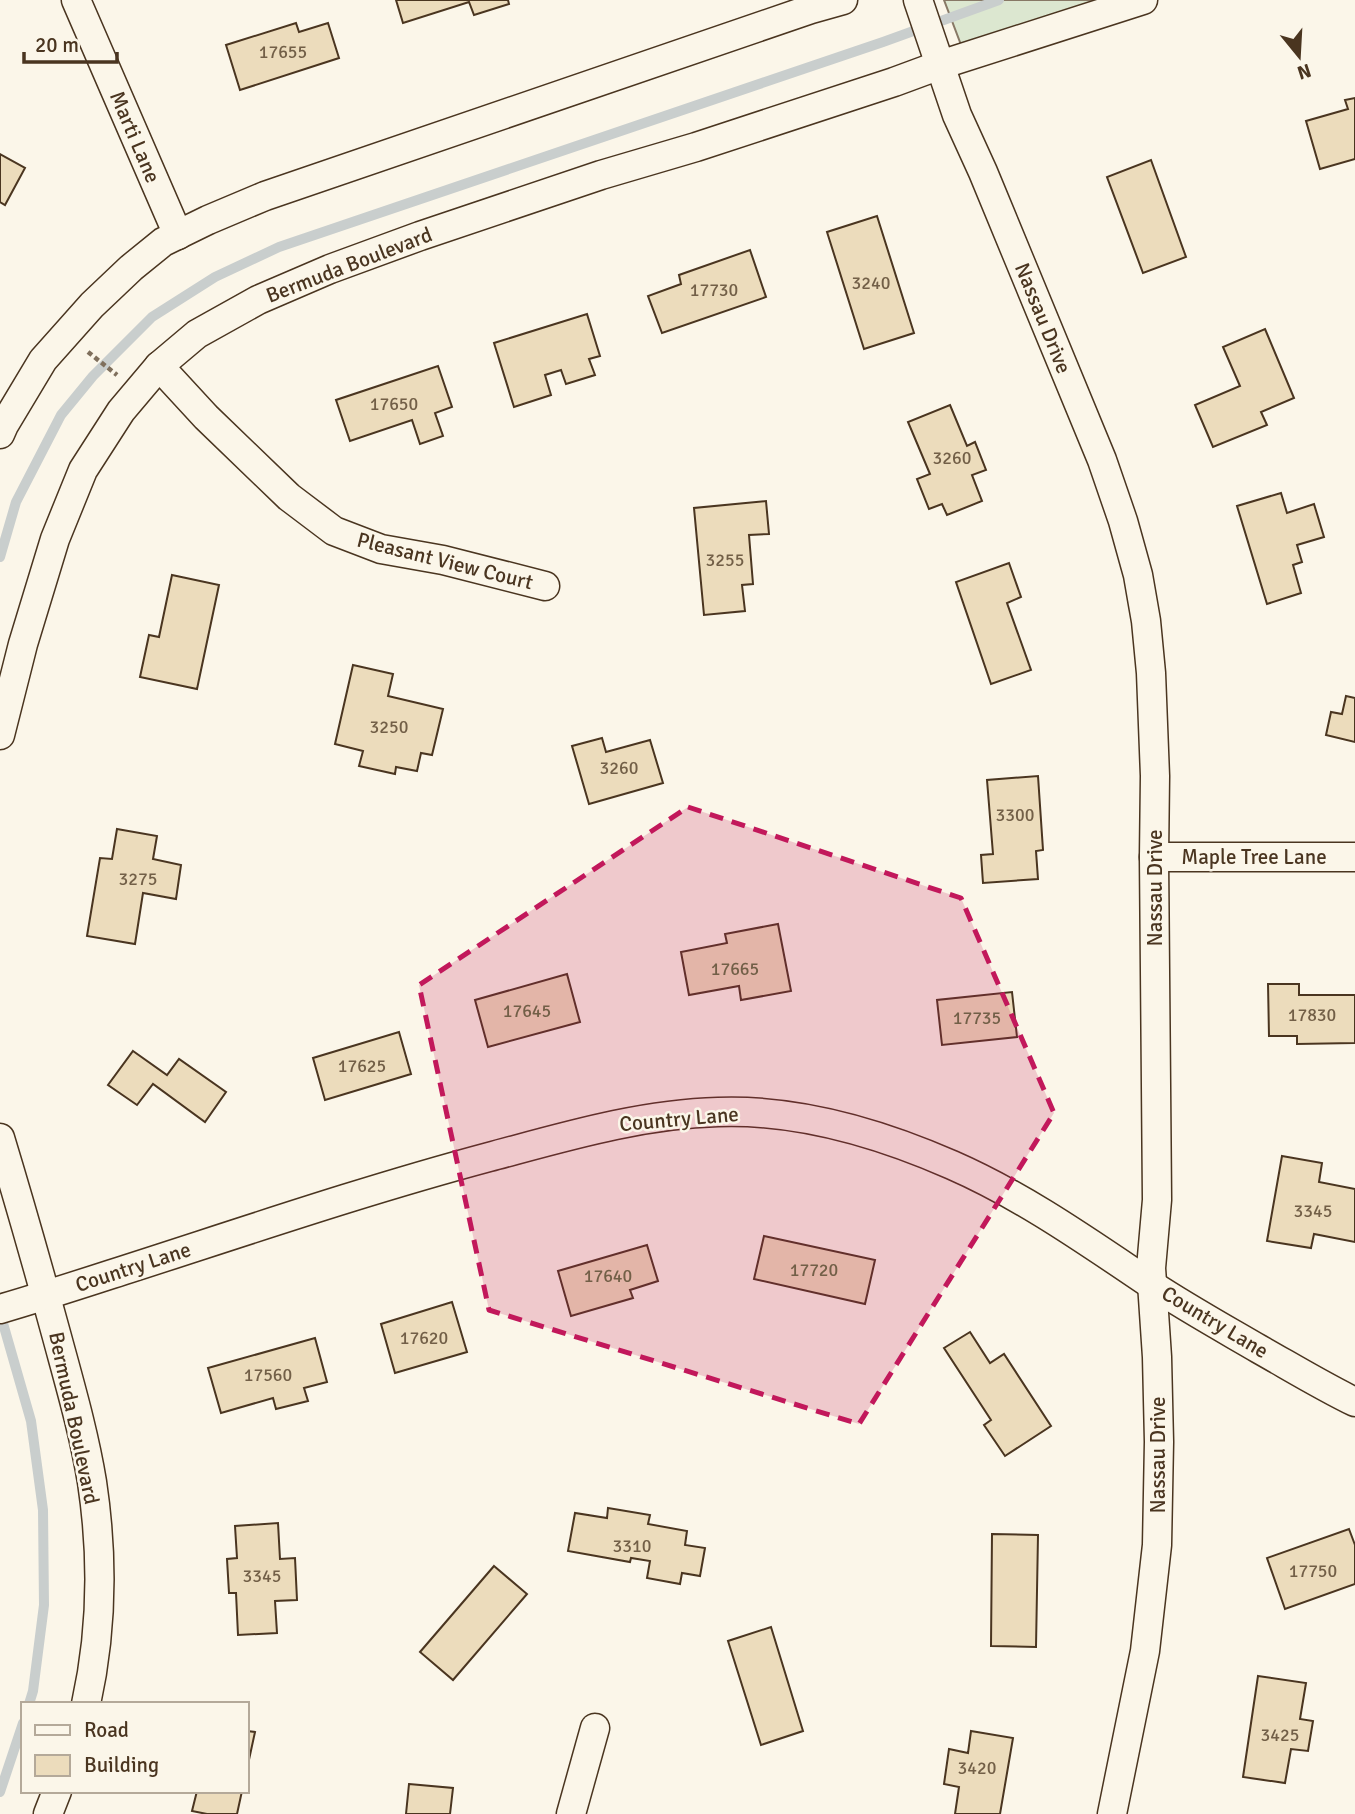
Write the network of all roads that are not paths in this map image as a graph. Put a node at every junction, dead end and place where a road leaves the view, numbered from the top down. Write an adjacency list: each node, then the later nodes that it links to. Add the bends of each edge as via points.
1 (76, 0): 6 (street, Marti Lane)
2 (843, 0): 6 (street, via 265,197)
3 (1143, 0): 5 (street, Bermuda Boulevard)
4 (919, 6): 5 (street, Nassau Drive)
5 (937, 57): 7 (street, Bermuda Boulevard, via 894,82 601,175 330,269 258,300 197,334); 11 (street, Nassau Drive, via 1102,460 1138,575 1151,673)
6 (178, 235): 8 (street, via 131,268 92,305 43,360)
7 (159, 366): 9 (street, Pleasant View Court, via 289,497 334,531 381,549); 10 (street, Bermuda Boulevard, via 121,411 83,470 55,539)
8 (0, 434)
9 (545, 586)
10 (0, 734)
11 (1154, 857): 12 (street, Maple Tree Lane); 14 (street, Nassau Drive, via 1157,1200)
12 (1355, 857)
13 (0, 1138): 15 (street, Bermuda Boulevard)
14 (1152, 1284): 15 (street, Country Lane, via 1011,1195 898,1142 796,1117 719,1112 614,1125 432,1172); 17 (street, Country Lane); 23 (street, Nassau Drive, via 1159,1442 1157,1545 1145,1651)
15 (45, 1295): 16 (street, Country Lane); 18 (street, Bermuda Boulevard, via 92,1483 99,1554 98,1618)
16 (8, 1307)
17 (1355, 1402)
18 (86, 1702)
19 (595, 1728): 22 (street)
20 (56, 1793): 21 (street)
21 (48, 1814)
22 (571, 1814)
23 (1112, 1814)

